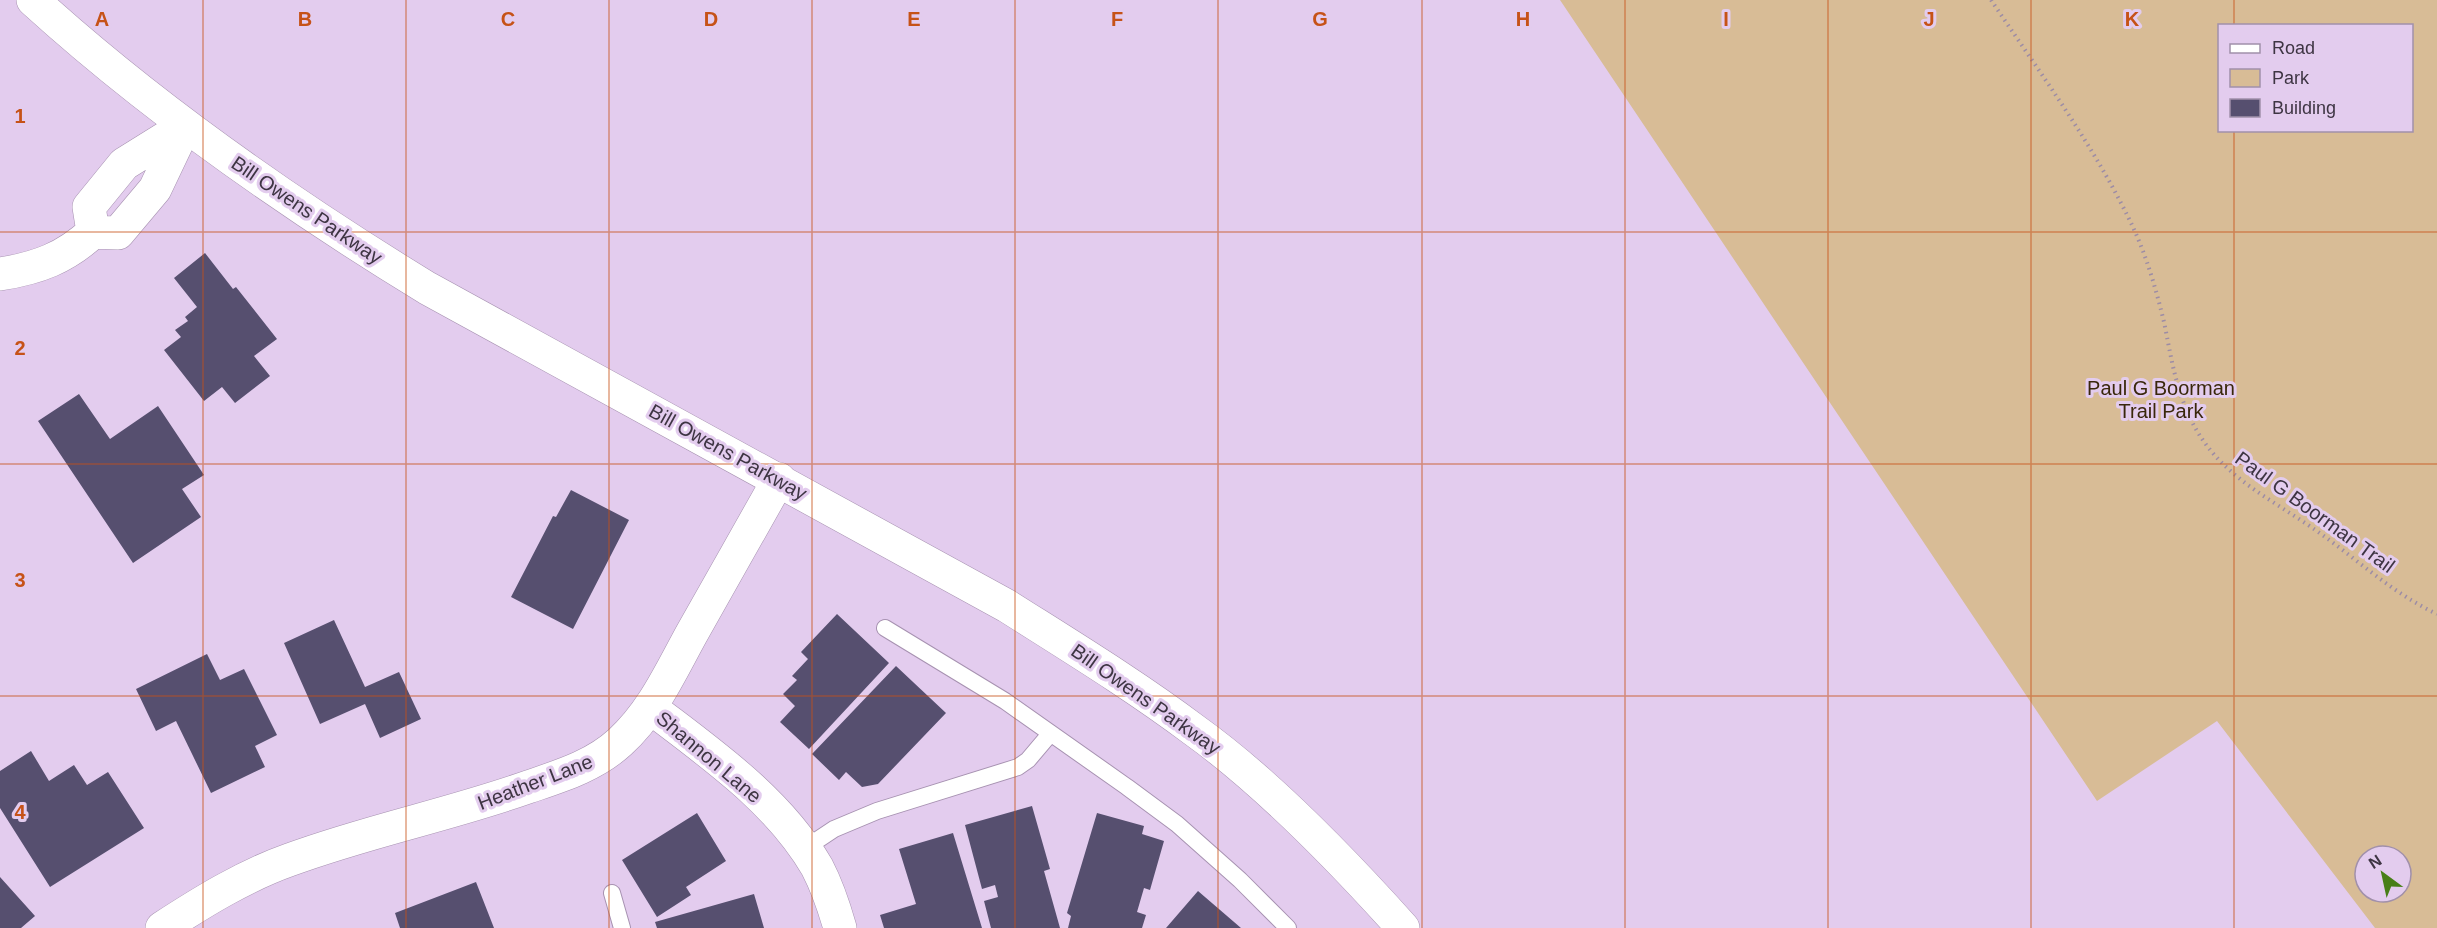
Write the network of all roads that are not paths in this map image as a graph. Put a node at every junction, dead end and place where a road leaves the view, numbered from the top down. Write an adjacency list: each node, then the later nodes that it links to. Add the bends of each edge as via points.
1 (33, 0): 2 (main road, Bill Owens Parkway, via 110,68)
2 (185, 126): 3 (main road, via 124,164 89,207 93,232 76,248 31,268); 4 (main road, Bill Owens Parkway, via 252,175 427,288)
3 (0, 274)
4 (778, 479): 6 (main road, Heather Lane); 15 (main road, Bill Owens Parkway, via 1007,606 1195,730 1264,788)
5 (885, 628): 7 (lane, via 1005,701)
6 (651, 708): 8 (main road, Shannon Lane, via 747,784); 10 (main road, Heather Lane, via 618,744 569,773 256,873)
7 (1050, 734): 8 (lane, via 1018,767 877,811 834,829); 14 (lane, via 1177,824)
8 (804, 849): 13 (main road, Shannon Lane, via 817,867)
9 (612, 893): 12 (lane)
10 (204, 917): 11 (main road, Heather Lane)
11 (162, 928)
12 (622, 928)
13 (840, 928)
14 (1288, 928)
15 (1403, 928)

